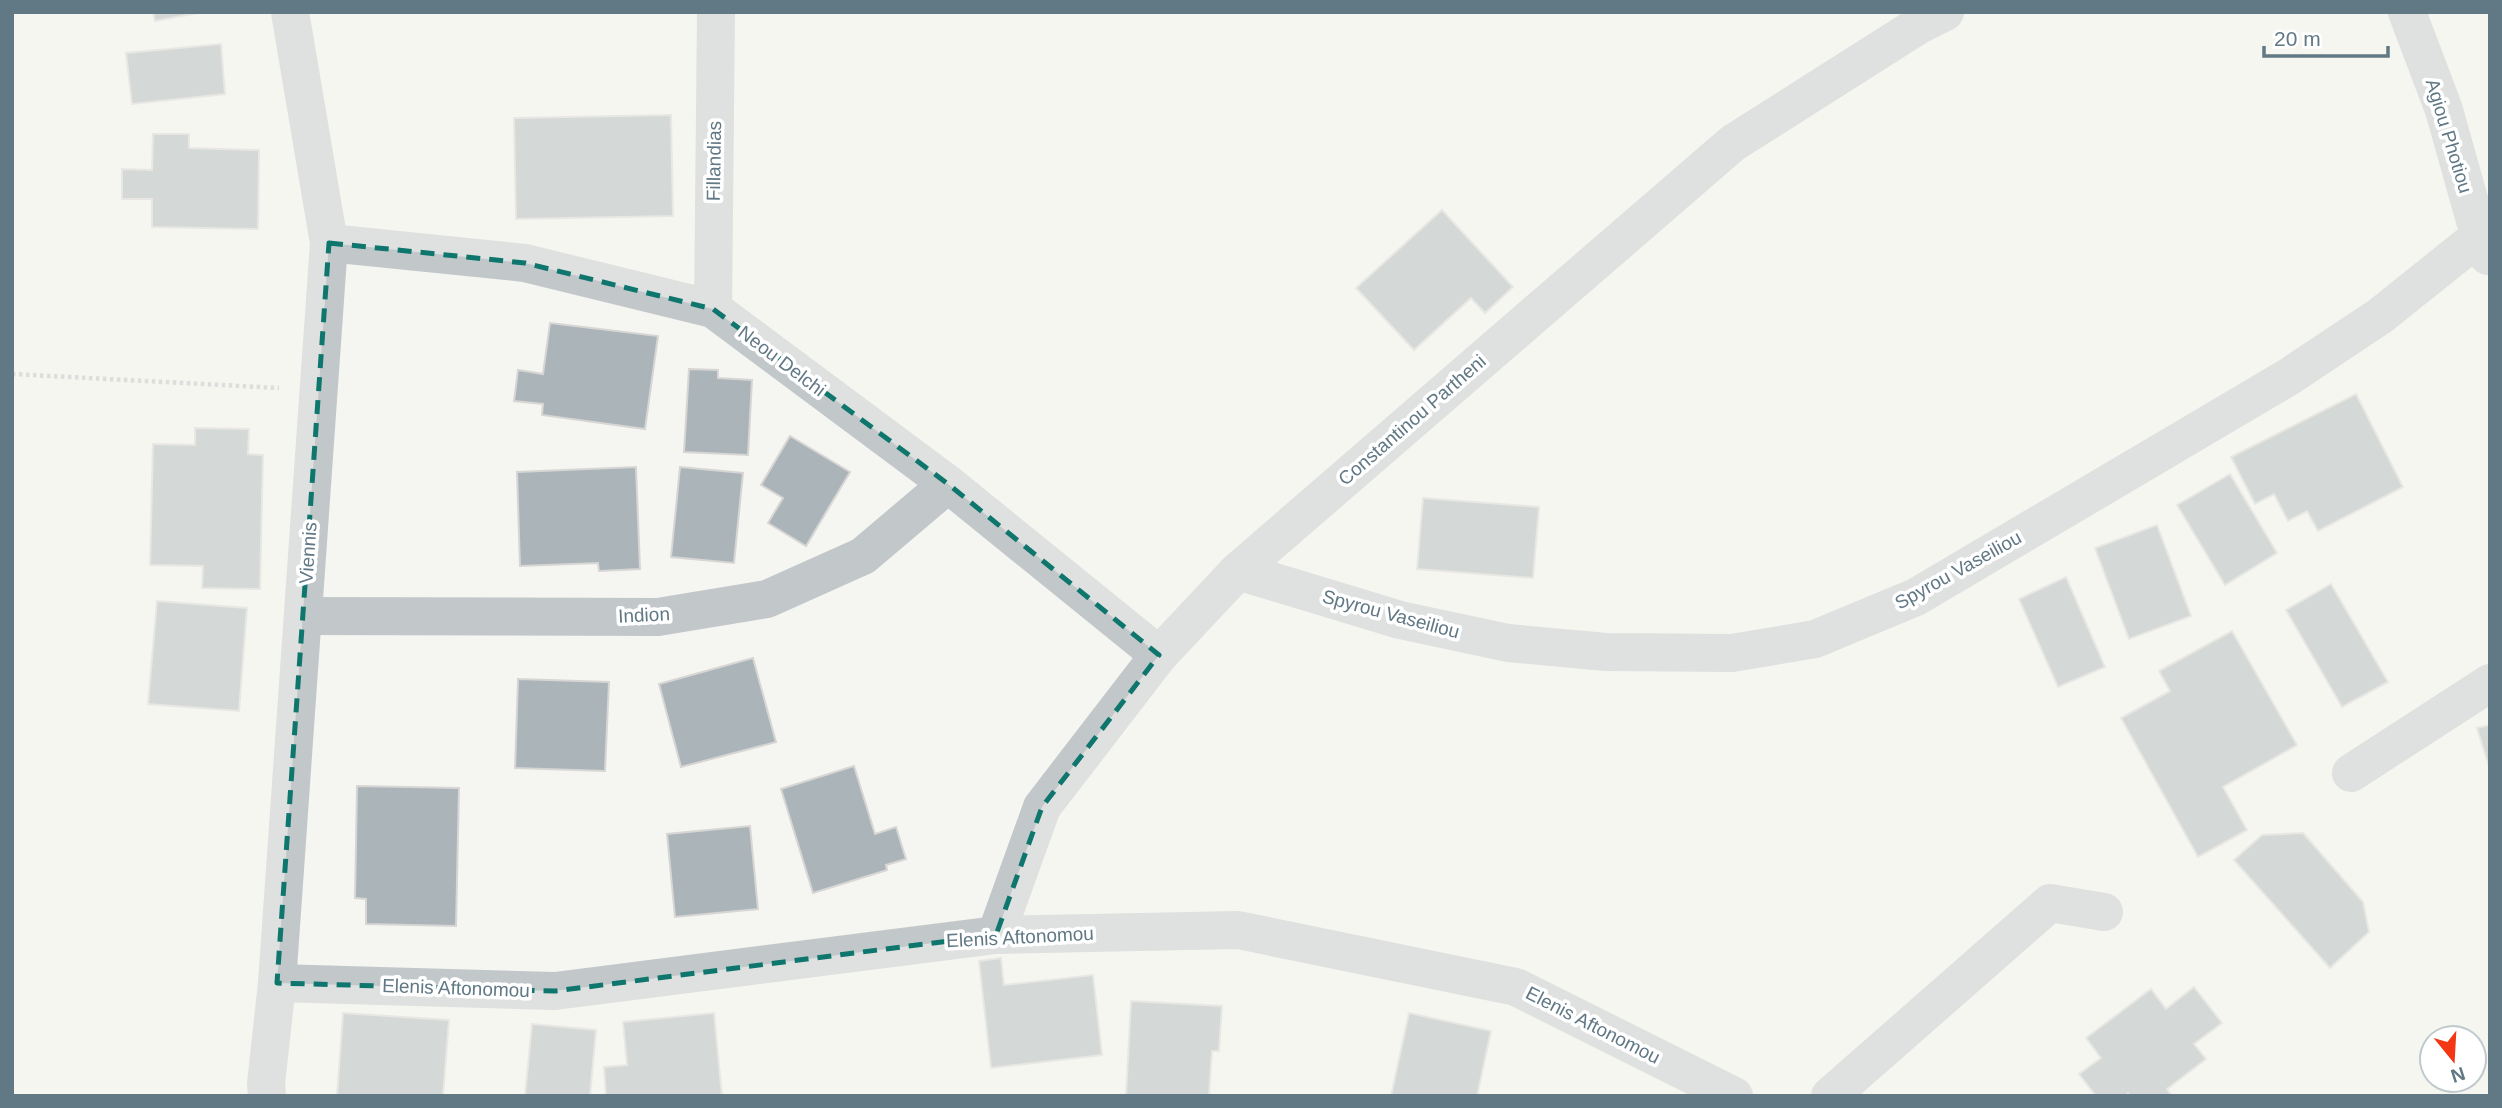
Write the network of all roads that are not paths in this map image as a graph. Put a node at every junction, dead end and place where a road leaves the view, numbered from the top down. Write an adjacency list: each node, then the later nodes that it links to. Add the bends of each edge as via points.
1 (290, 12): 6 (street, Viennis)
2 (716, 12): 7 (street, Fillandias)
3 (1945, 12): 9 (street, Constantinou Partheni, via 1733,142)
4 (2407, 12): 5 (street, Agiou Photiou)
5 (2486, 241): 9 (street, Spyrou Vaseiliou, via 2290,376 1916,597 1815,639 1732,653 1606,652 1508,643 1400,620)
6 (329, 243): 7 (street, Neou Delchi, via 525,263); 10 (street, Viennis)
7 (713, 309): 8 (street, Neou Delchi)
8 (948, 484): 10 (street, Indion, via 863,556 767,599 658,617); 11 (street, Neou Delchi)
9 (1238, 571): 11 (street, Constantinou Partheni)
10 (303, 616): 16 (street, Viennis)
11 (1158, 655): 15 (street, Constantinou Partheni, via 1042,807)
12 (2490, 683): 13 (street)
13 (2351, 773)
14 (2104, 912): 19 (street, via 2050,903)
15 (996, 935): 16 (street, Elenis Aftonomou, via 555,990); 18 (street, Elenis Aftonomou, via 1238,930 1516,987)
16 (277, 983): 17 (street, Viennis)
17 (267, 1096)
18 (1734, 1096)
19 (1830, 1096)

